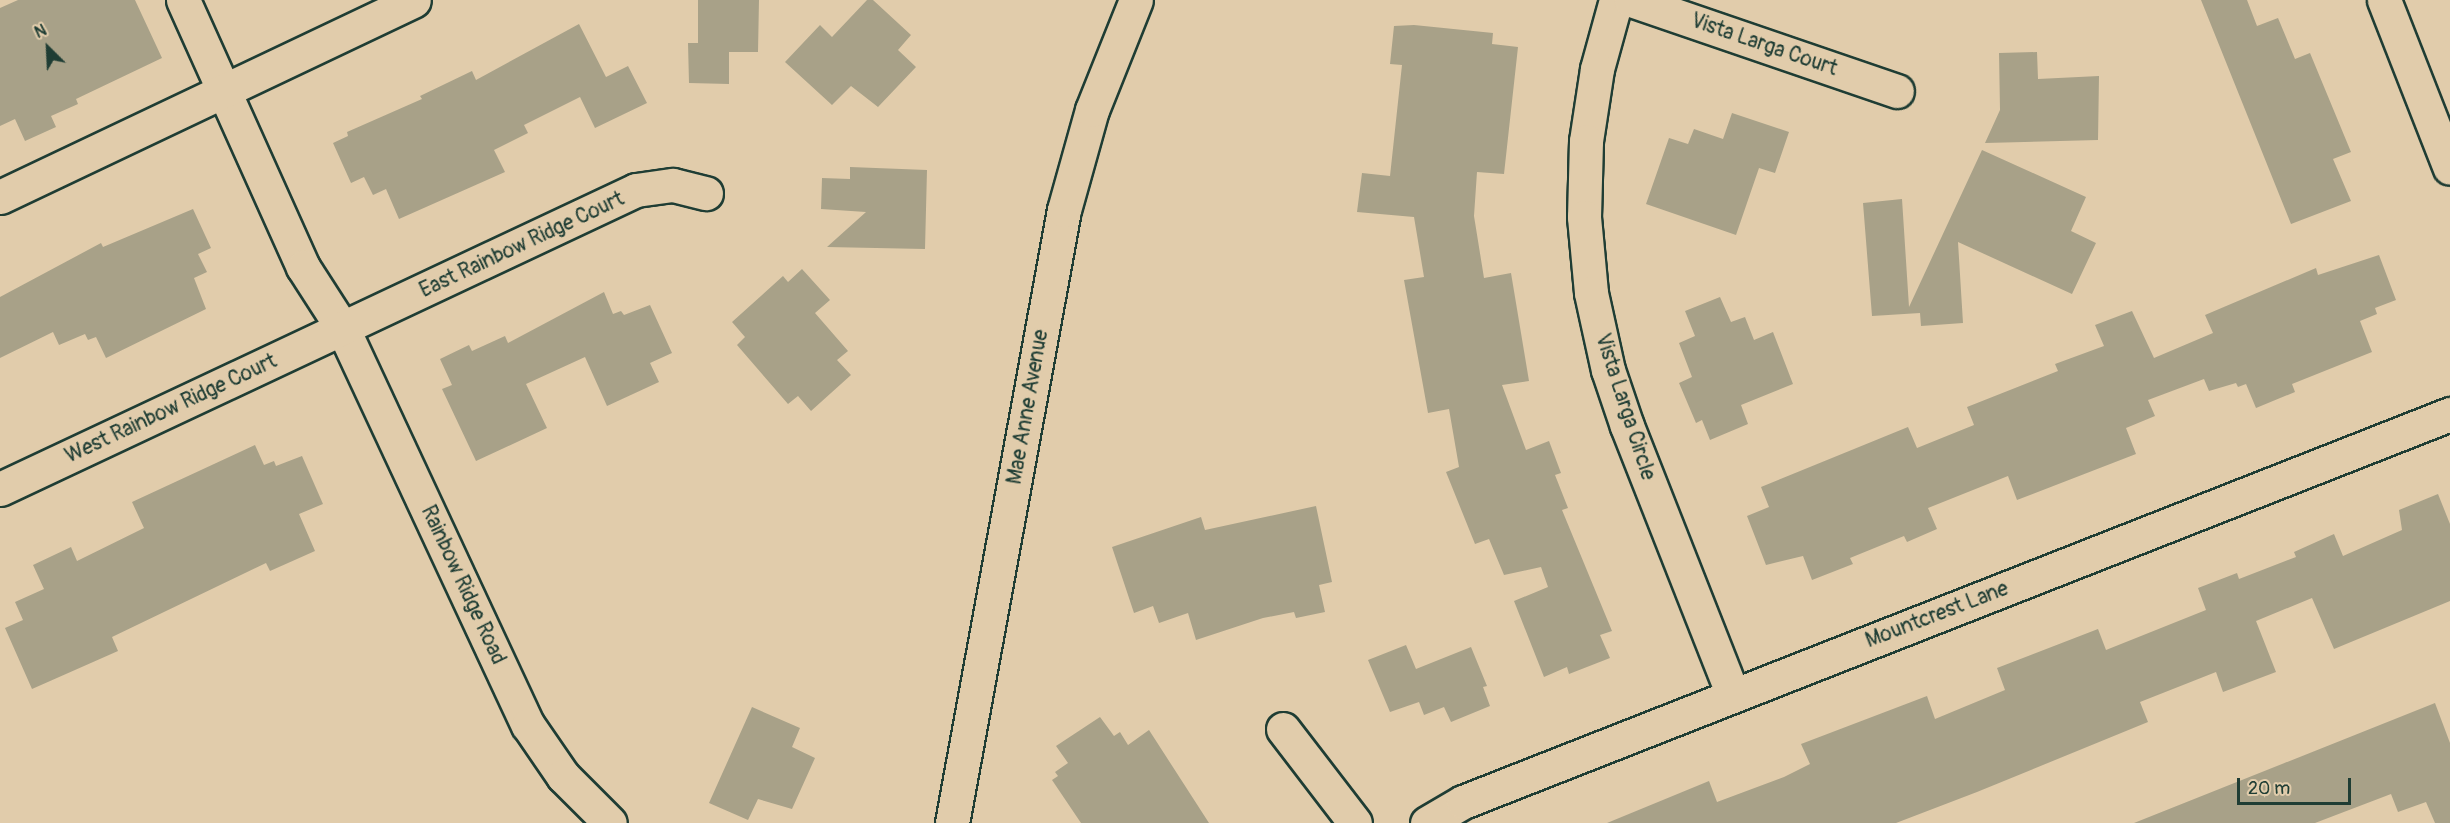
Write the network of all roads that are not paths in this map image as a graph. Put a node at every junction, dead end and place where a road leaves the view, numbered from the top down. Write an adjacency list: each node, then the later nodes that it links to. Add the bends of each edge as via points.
1 (183, 0): 7 (street, Rainbow Ridge Road)
2 (414, 0): 7 (street)
3 (1136, 0): 18 (street, Mae Anne Avenue, via 1092,110 1064,210)
4 (1616, 0): 15 (street, Vista Larga Circle, via 1597,69 1586,141 1584,217 1591,293 1608,370 1627,426)
5 (1631, 0): 8 (street, Vista Larga Court)
6 (2384, 0): 9 (street)
7 (225, 91): 11 (street); 12 (street, Rainbow Ridge Road, via 303,267)
8 (1897, 91)
9 (2450, 168)
10 (706, 193): 12 (street, East Rainbow Ridge Court, via 673,185 636,190)
11 (0, 197)
12 (343, 329): 14 (street, West Rainbow Ridge Court); 17 (street, Rainbow Ridge Road, via 528,725 563,776)
13 (2450, 414): 15 (street, Mountcrest Lane)
14 (0, 489)
15 (1733, 695): 20 (street, Mountcrest Lane, via 1463,802)
16 (1283, 729): 19 (street)
17 (610, 823)
18 (952, 823)
19 (1355, 823)
20 (1427, 823)

